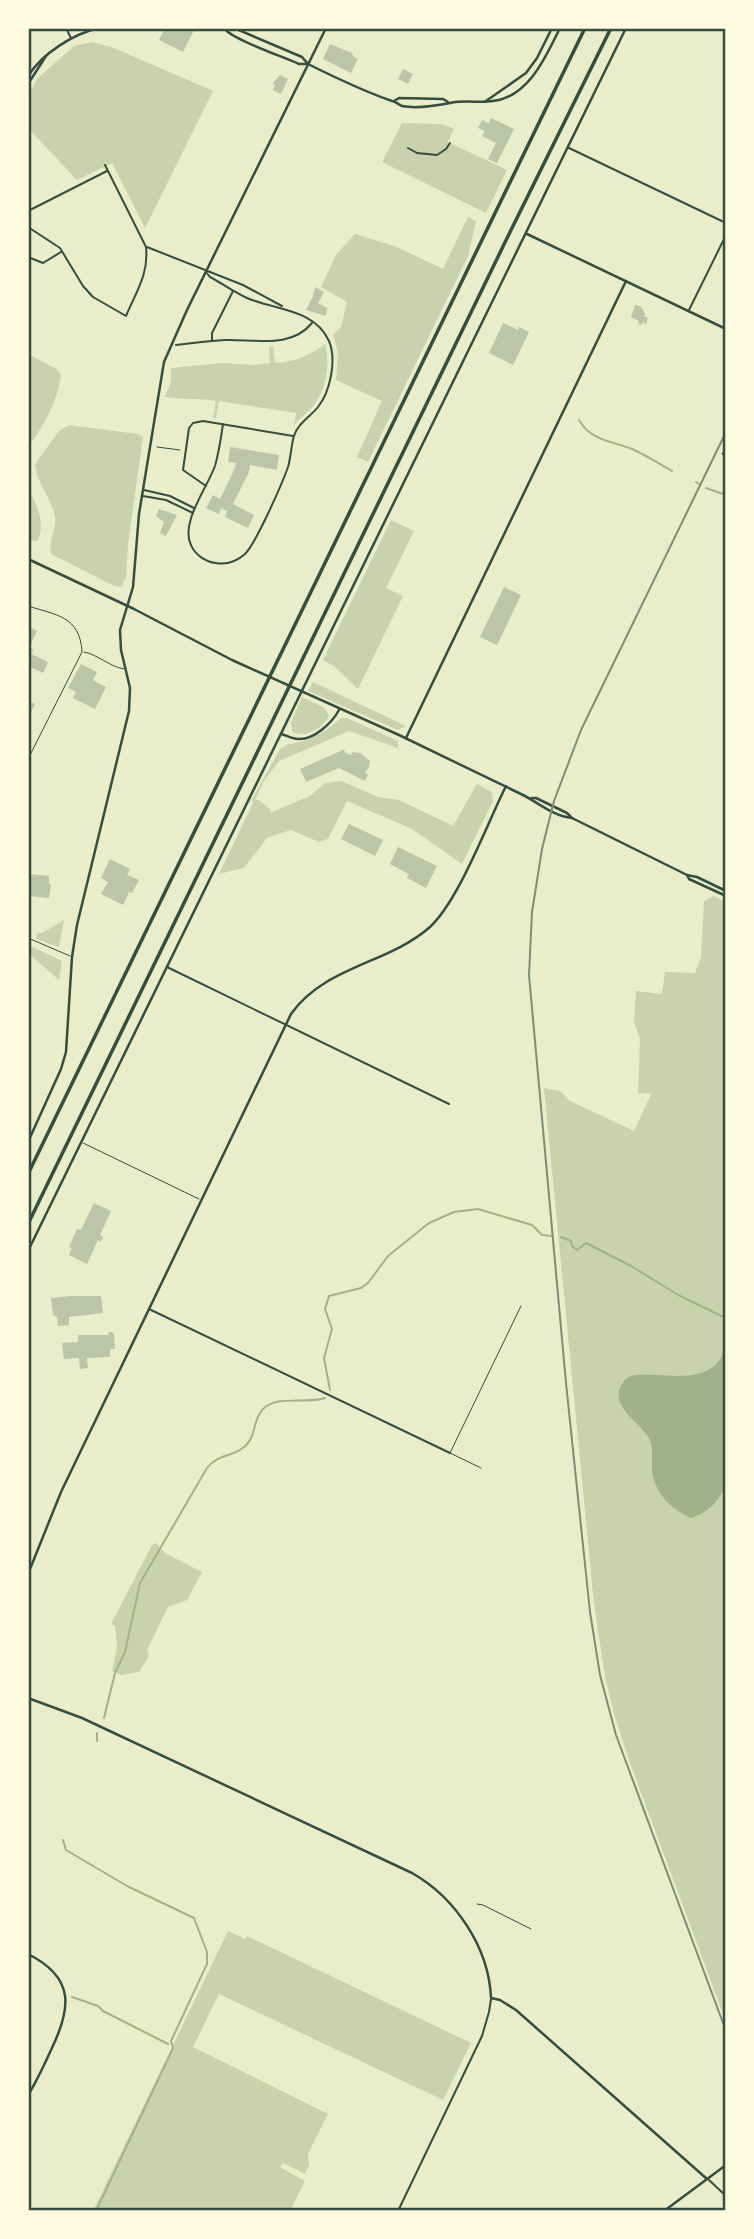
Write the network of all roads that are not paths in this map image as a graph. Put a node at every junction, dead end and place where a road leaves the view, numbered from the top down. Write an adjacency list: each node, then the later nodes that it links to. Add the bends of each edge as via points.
1 (66, 28): 11 (street)
2 (99, 28): 11 (street)
3 (224, 28): 13 (street, via 252,44)
4 (234, 28): 13 (street, via 302,57)
5 (326, 28): 13 (street)
6 (552, 28): 17 (street, via 526,73)
7 (559, 28): 17 (street, via 528,81 505,97)
8 (585, 28): 71 (highway)
9 (611, 28): 73 (highway)
10 (626, 28): 20 (street)
11 (72, 39): 12 (street)
12 (46, 56): 14 (street); 15 (street)
13 (308, 64): 16 (street); 34 (street)
14 (28, 75)
15 (28, 84)
16 (394, 101): 18 (street, via 414,106); 18 (street, via 443,99)
17 (486, 101): 18 (street)
18 (449, 103)
19 (450, 143): 22 (street)
20 (568, 147): 27 (street); 29 (street)
21 (408, 148): 22 (street, via 437,155)
22 (447, 148): 23 (street)
23 (453, 151)
24 (106, 164): 25 (street)
25 (108, 171): 26 (street); 31 (street)
26 (28, 211)
27 (726, 223)
28 (28, 227): 32 (street)
29 (526, 233): 35 (street); 56 (street)
30 (726, 235): 38 (street)
31 (146, 247): 32 (street, via 144,277 126,316 87,292); 34 (street)
32 (63, 251): 33 (street, via 43,263)
33 (28, 257)
34 (206, 271): 36 (street); 37 (street); 46 (street, via 164,362)
35 (626, 281): 38 (street); 57 (street)
36 (234, 291): 37 (street); 41 (street)
37 (283, 307): 39 (street)
38 (689, 312): 40 (street)
39 (313, 322): 41 (street, via 287,339); 44 (street, via 331,344 330,379 322,401)
40 (726, 329)
41 (212, 341): 42 (street)
42 (176, 345)
43 (223, 424): 44 (street); 45 (street, via 218,456); 45 (street, via 199,421 190,428 183,470)
44 (294, 436): 49 (street, via 281,485 249,549 239,559 217,564 197,554 188,533)
45 (206, 486): 48 (street)
46 (143, 490): 47 (street); 48 (street, via 170,496)
47 (142, 496): 49 (street, via 166,500); 52 (street, via 134,585)
48 (195, 509): 49 (street)
49 (193, 513)
50 (28, 559): 52 (street)
51 (28, 606): 53 (lane, via 46,610 74,626)
52 (127, 606): 54 (street, via 120,640); 55 (street)
53 (82, 652): 54 (lane); 58 (lane)
54 (125, 669): 64 (street, via 130,684 129,711)
55 (339, 710): 56 (street, via 328,725 304,738); 57 (street)
56 (281, 733): 65 (street)
57 (406, 738): 59 (street)
58 (28, 759)
59 (506, 786): 60 (street); 66 (street, via 438,919 413,938 320,985 300,1002)
60 (687, 874): 61 (street); 62 (street)
61 (726, 891)
62 (726, 896)
63 (28, 938): 64 (lane)
64 (72, 957): 68 (street, via 66,1052)
65 (167, 967): 66 (street); 70 (street)
66 (286, 1024): 67 (street); 72 (street)
67 (449, 1104)
68 (30, 1133): 69 (street)
69 (28, 1142)
70 (82, 1142): 72 (lane); 74 (street)
71 (28, 1174)
72 (201, 1200): 76 (street)
73 (28, 1224)
74 (28, 1251)
75 (521, 1306): 77 (lane)
76 (148, 1309): 77 (street); 79 (street, via 61,1492)
77 (450, 1453): 78 (lane)
78 (481, 1468)
79 (28, 1574)
80 (28, 1698): 84 (street, via 71,1712 425,1881 448,1900 465,1923 486,1968)
81 (477, 1905): 82 (lane)
82 (531, 1929)
83 (28, 1954): 85 (street, via 56,1974 66,2010)
84 (491, 1998): 87 (street, via 516,2010); 89 (street, via 482,2036)
85 (28, 2095)
86 (726, 2165): 87 (street)
87 (707, 2179): 88 (street); 90 (street)
88 (726, 2196)
89 (398, 2211)
90 (664, 2211)

